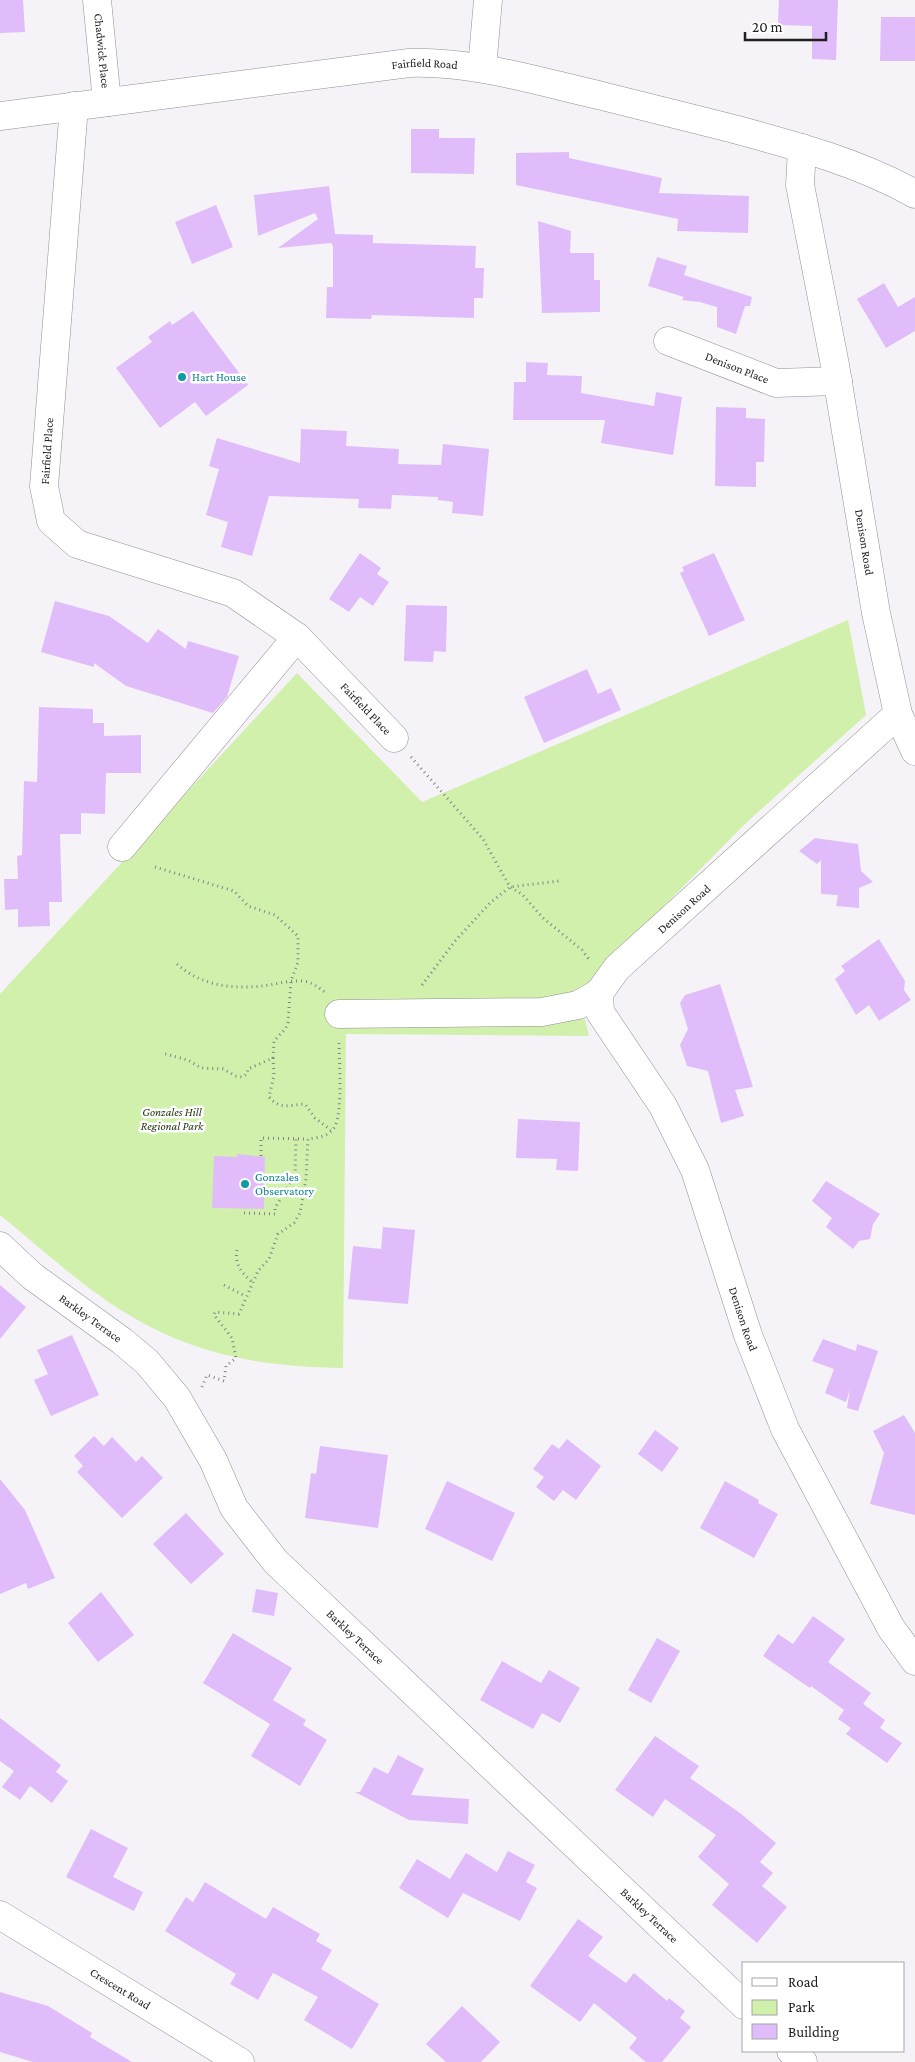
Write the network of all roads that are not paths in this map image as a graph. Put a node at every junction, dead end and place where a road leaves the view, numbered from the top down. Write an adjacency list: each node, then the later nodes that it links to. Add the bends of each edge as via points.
1 (97, 0): 4 (street, Chadwick Place)
2 (488, 0): 3 (street)
3 (482, 68): 4 (street, Fairfield Road, via 436,62 409,63); 7 (street, Fairfield Road)
4 (107, 102): 5 (street, Fairfield Road)
5 (74, 106): 6 (street, Fairfield Road); 11 (street, Fairfield Place, via 44,486 51,521 77,544 233,592)
6 (0, 116)
7 (802, 148): 8 (street, Fairfield Road); 10 (street, Denison Road, via 800,185)
8 (915, 194)
9 (668, 341): 10 (street, Denison Place, via 776,384)
10 (838, 381): 12 (street, Denison Road, via 876,613)
11 (297, 637): 13 (street, Fairfield Place); 15 (street)
12 (898, 714): 14 (street); 16 (street, Denison Road, via 617,968)
13 (394, 738)
14 (915, 751)
15 (122, 847)
16 (599, 993): 17 (street, via 578,1005 542,1012); 19 (street, Denison Road, via 600,1012 663,1106 695,1170 748,1335 785,1429 891,1628)
17 (339, 1014)
18 (0, 1246): 21 (street, Barkley Terrace, via 32,1276 147,1362 178,1398 213,1460 234,1508 275,1561)
19 (915, 1661)
20 (0, 1915): 23 (street, Crescent Road)
21 (742, 2004)
22 (793, 2052): 24 (street)
23 (240, 2062)
24 (803, 2062)

